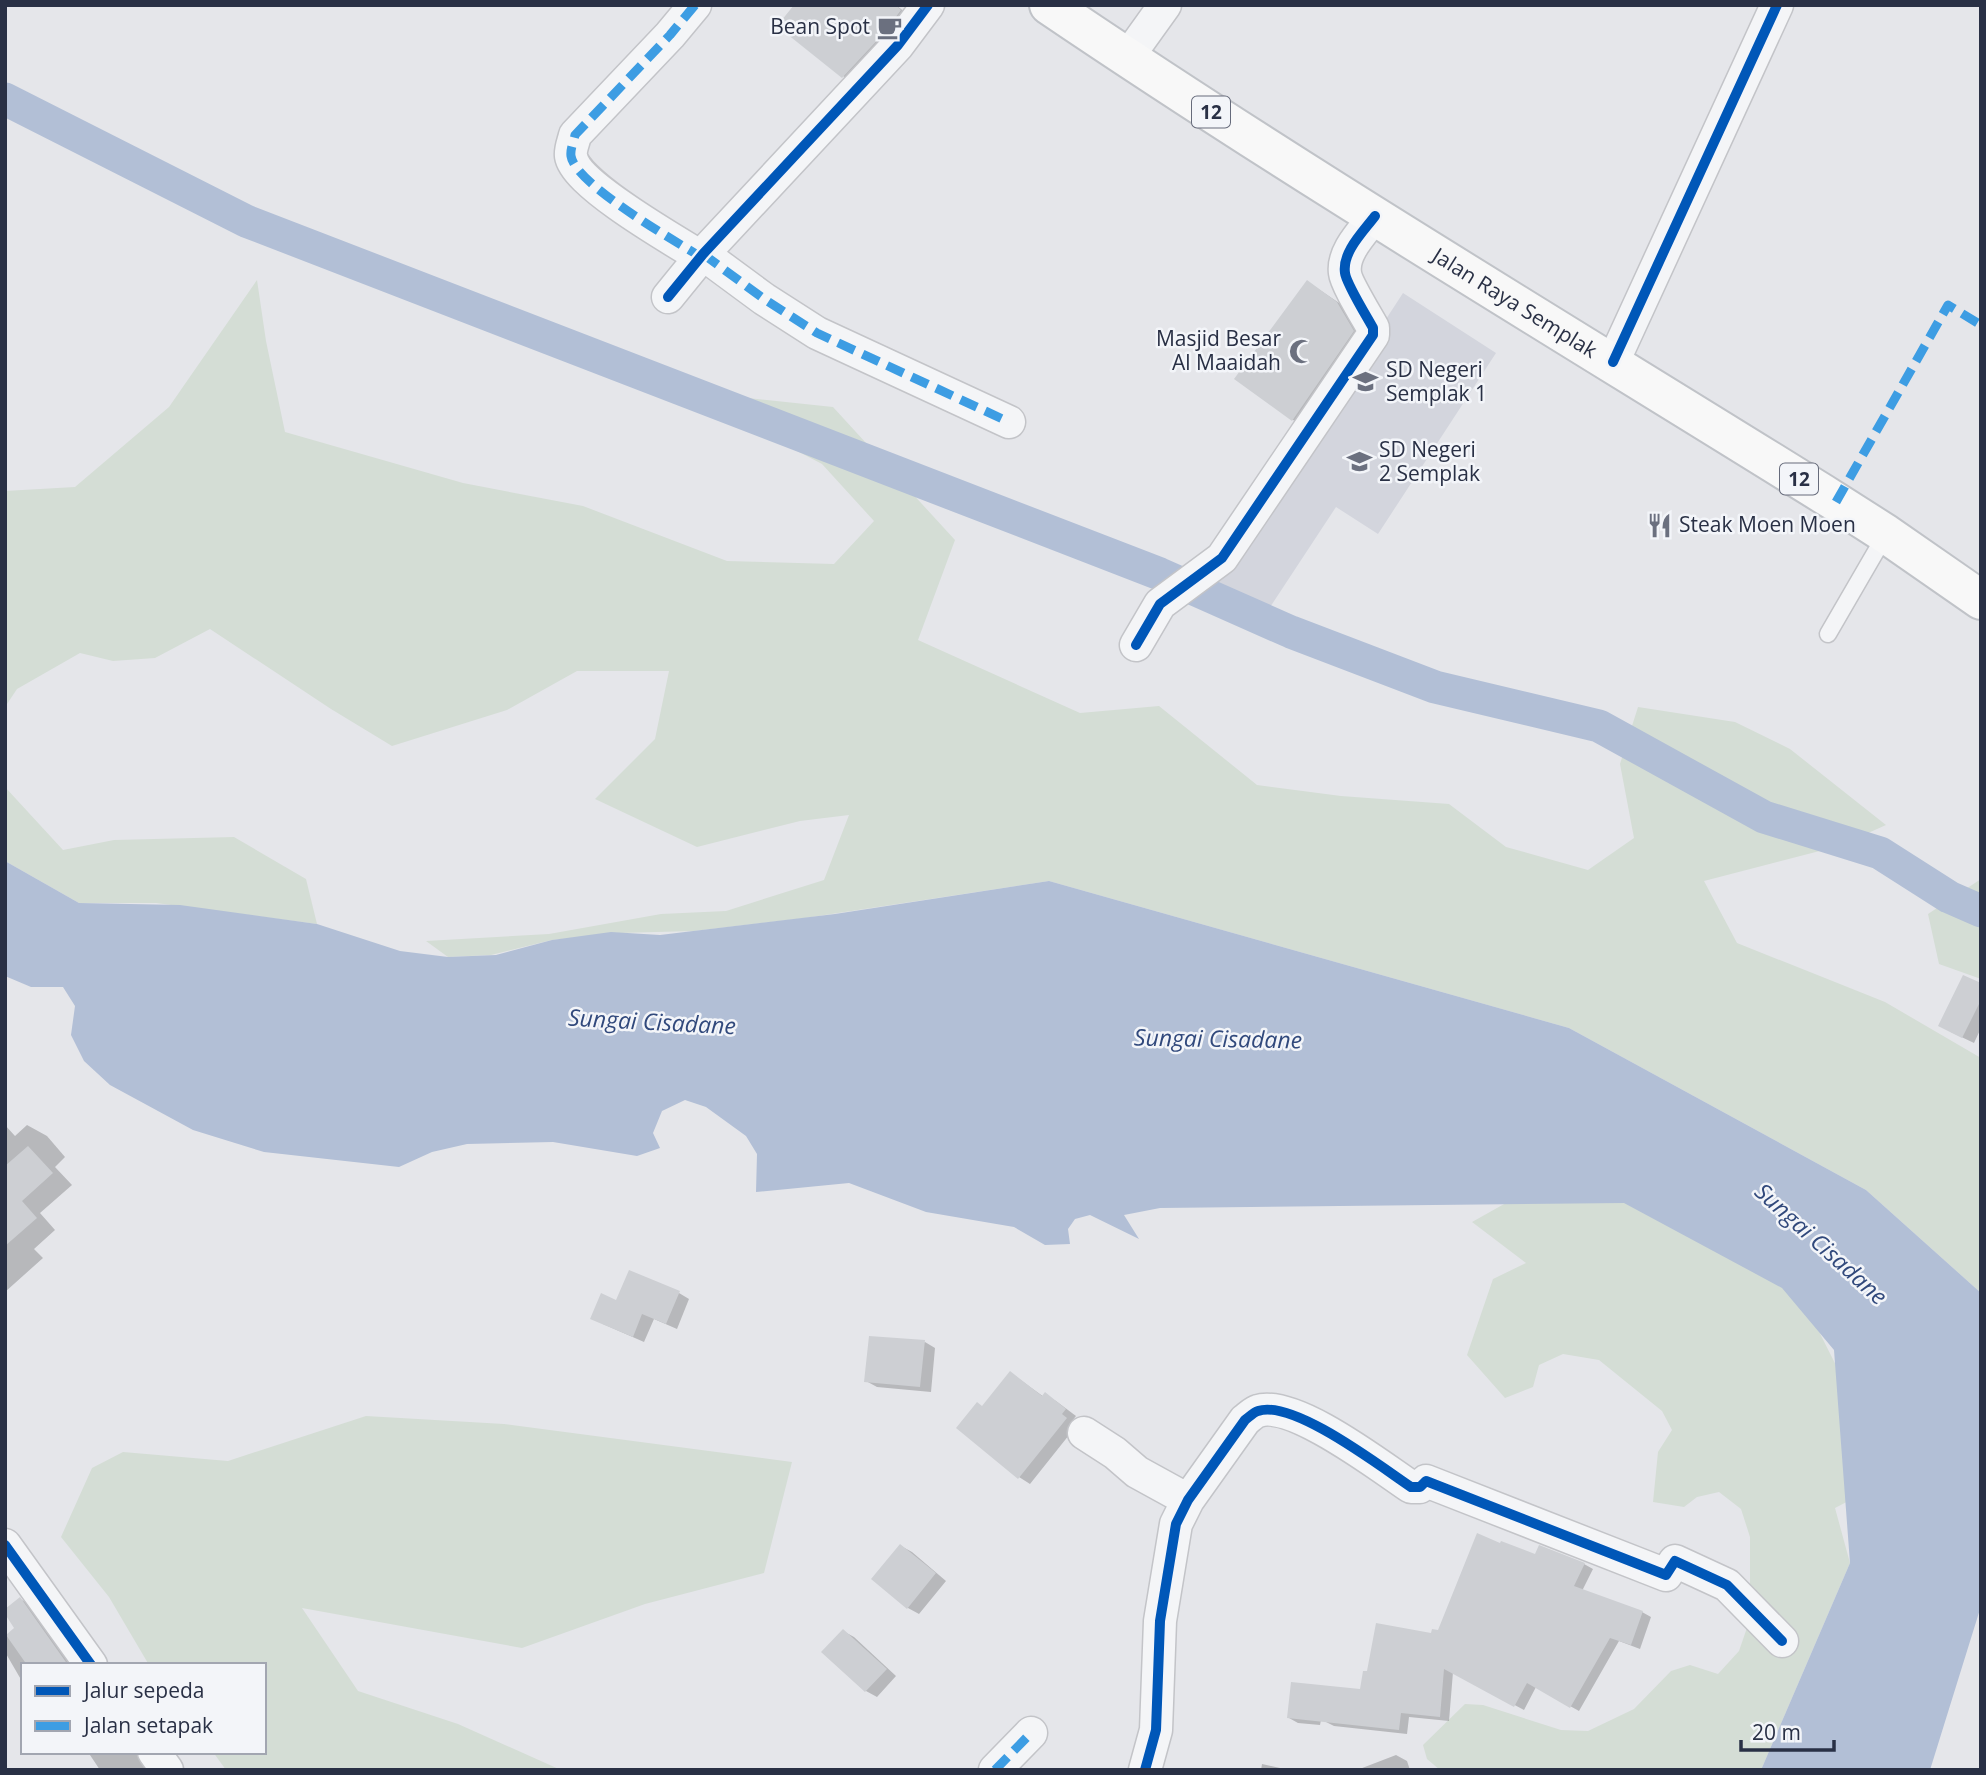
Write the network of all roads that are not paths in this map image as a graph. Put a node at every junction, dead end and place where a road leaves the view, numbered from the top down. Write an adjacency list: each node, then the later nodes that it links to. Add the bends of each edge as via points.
1 (695, 5): 8 (street, via 575,135 570,155 590,183)
2 (928, 5): 8 (street, via 898,45)
3 (1049, 5): 6 (main road, Jalan Raya Semplak / 12)
4 (1165, 5): 6 (street)
5 (1777, 5): 10 (street)
6 (1127, 58): 7 (main road, Jalan Raya Semplak / 12)
7 (1375, 216): 10 (main road, Jalan Raya Semplak / 12); 15 (street, via 1352,246 1345,275 1373,335 1222,558 1160,604)
8 (702, 256): 9 (street); 11 (street, via 817,333)
9 (668, 297)
10 (1613, 362): 12 (main road, Jalan Raya Semplak / 12)
11 (1009, 422)
12 (1886, 534): 13 (main road, Jalan Raya Semplak / 12); 14 (lane)
13 (1981, 600)
14 (1828, 634)
15 (1136, 645)
16 (1084, 1433): 17 (street, via 1137,1472)
17 (1188, 1500): 19 (street, via 1245,1420 1258,1411 1282,1411 1328,1431 1411,1487 1426,1481 1666,1575 1675,1561 1686,1566 1727,1585); 25 (street, via 1176,1524 1168,1565 1160,1621 1156,1730)
18 (5, 1545): 20 (street)
19 (1782, 1642)
20 (89, 1663)
21 (1031, 1733): 24 (street)
22 (155, 1754): 23 (street)
23 (167, 1770)
24 (995, 1770)
25 (1145, 1770)

